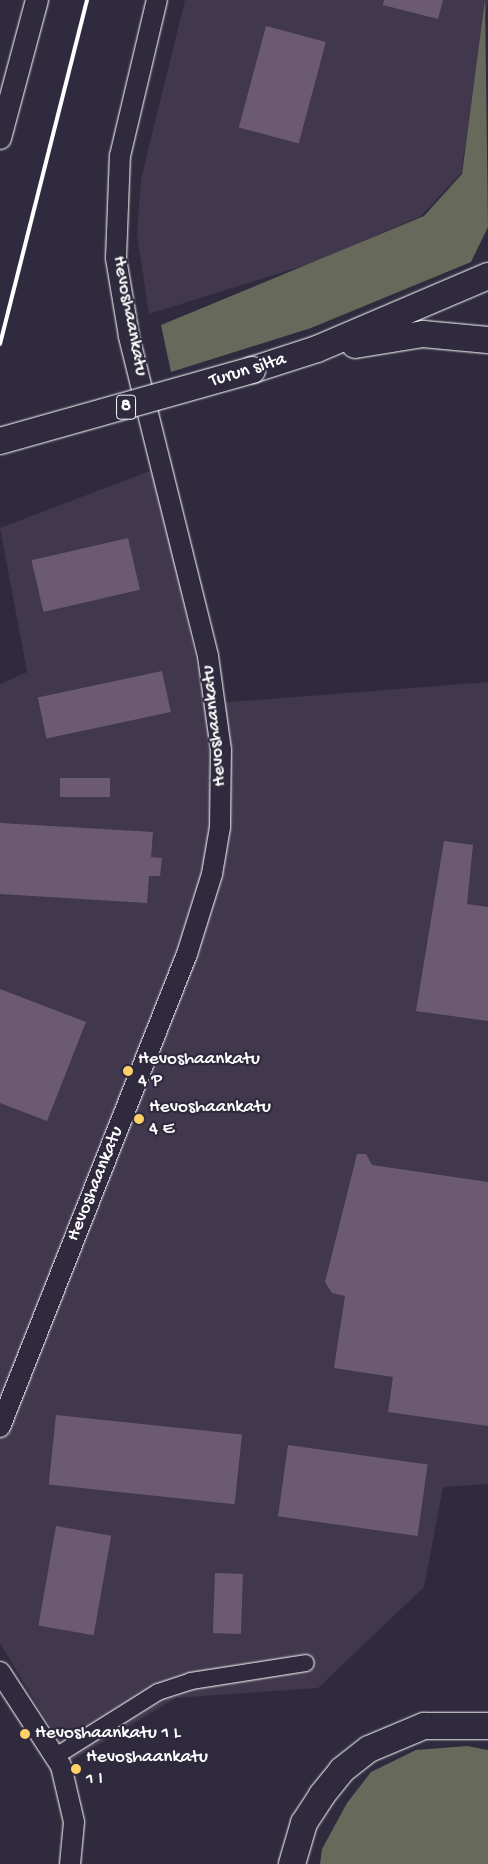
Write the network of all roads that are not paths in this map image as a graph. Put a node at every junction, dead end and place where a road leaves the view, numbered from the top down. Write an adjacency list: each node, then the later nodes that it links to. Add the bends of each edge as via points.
1 (37, 0): 3 (main road)
2 (157, 0): 10 (street, Hevoshaankatu, via 120,156 116,258 129,336 210,665 222,750 220,827 212,874 187,954)
3 (0, 138)
4 (488, 260): 6 (highway, 8)
5 (488, 276): 6 (highway, Turun silta / 8)
6 (461, 288): 8 (highway, Turun silta / 8)
7 (476, 338): 8 (highway, via 423,334)
8 (317, 349): 9 (highway, Turun silta / 8, bridge)
9 (0, 441)
10 (0, 1428)
11 (306, 1663): 14 (street, via 191,1680 158,1692)
12 (0, 1672): 14 (street)
13 (488, 1726): 16 (highway, via 424,1726 369,1749 342,1770 322,1795 304,1823)
14 (56, 1756): 15 (street, via 70,1793 74,1822)
15 (70, 1864)
16 (292, 1864)

